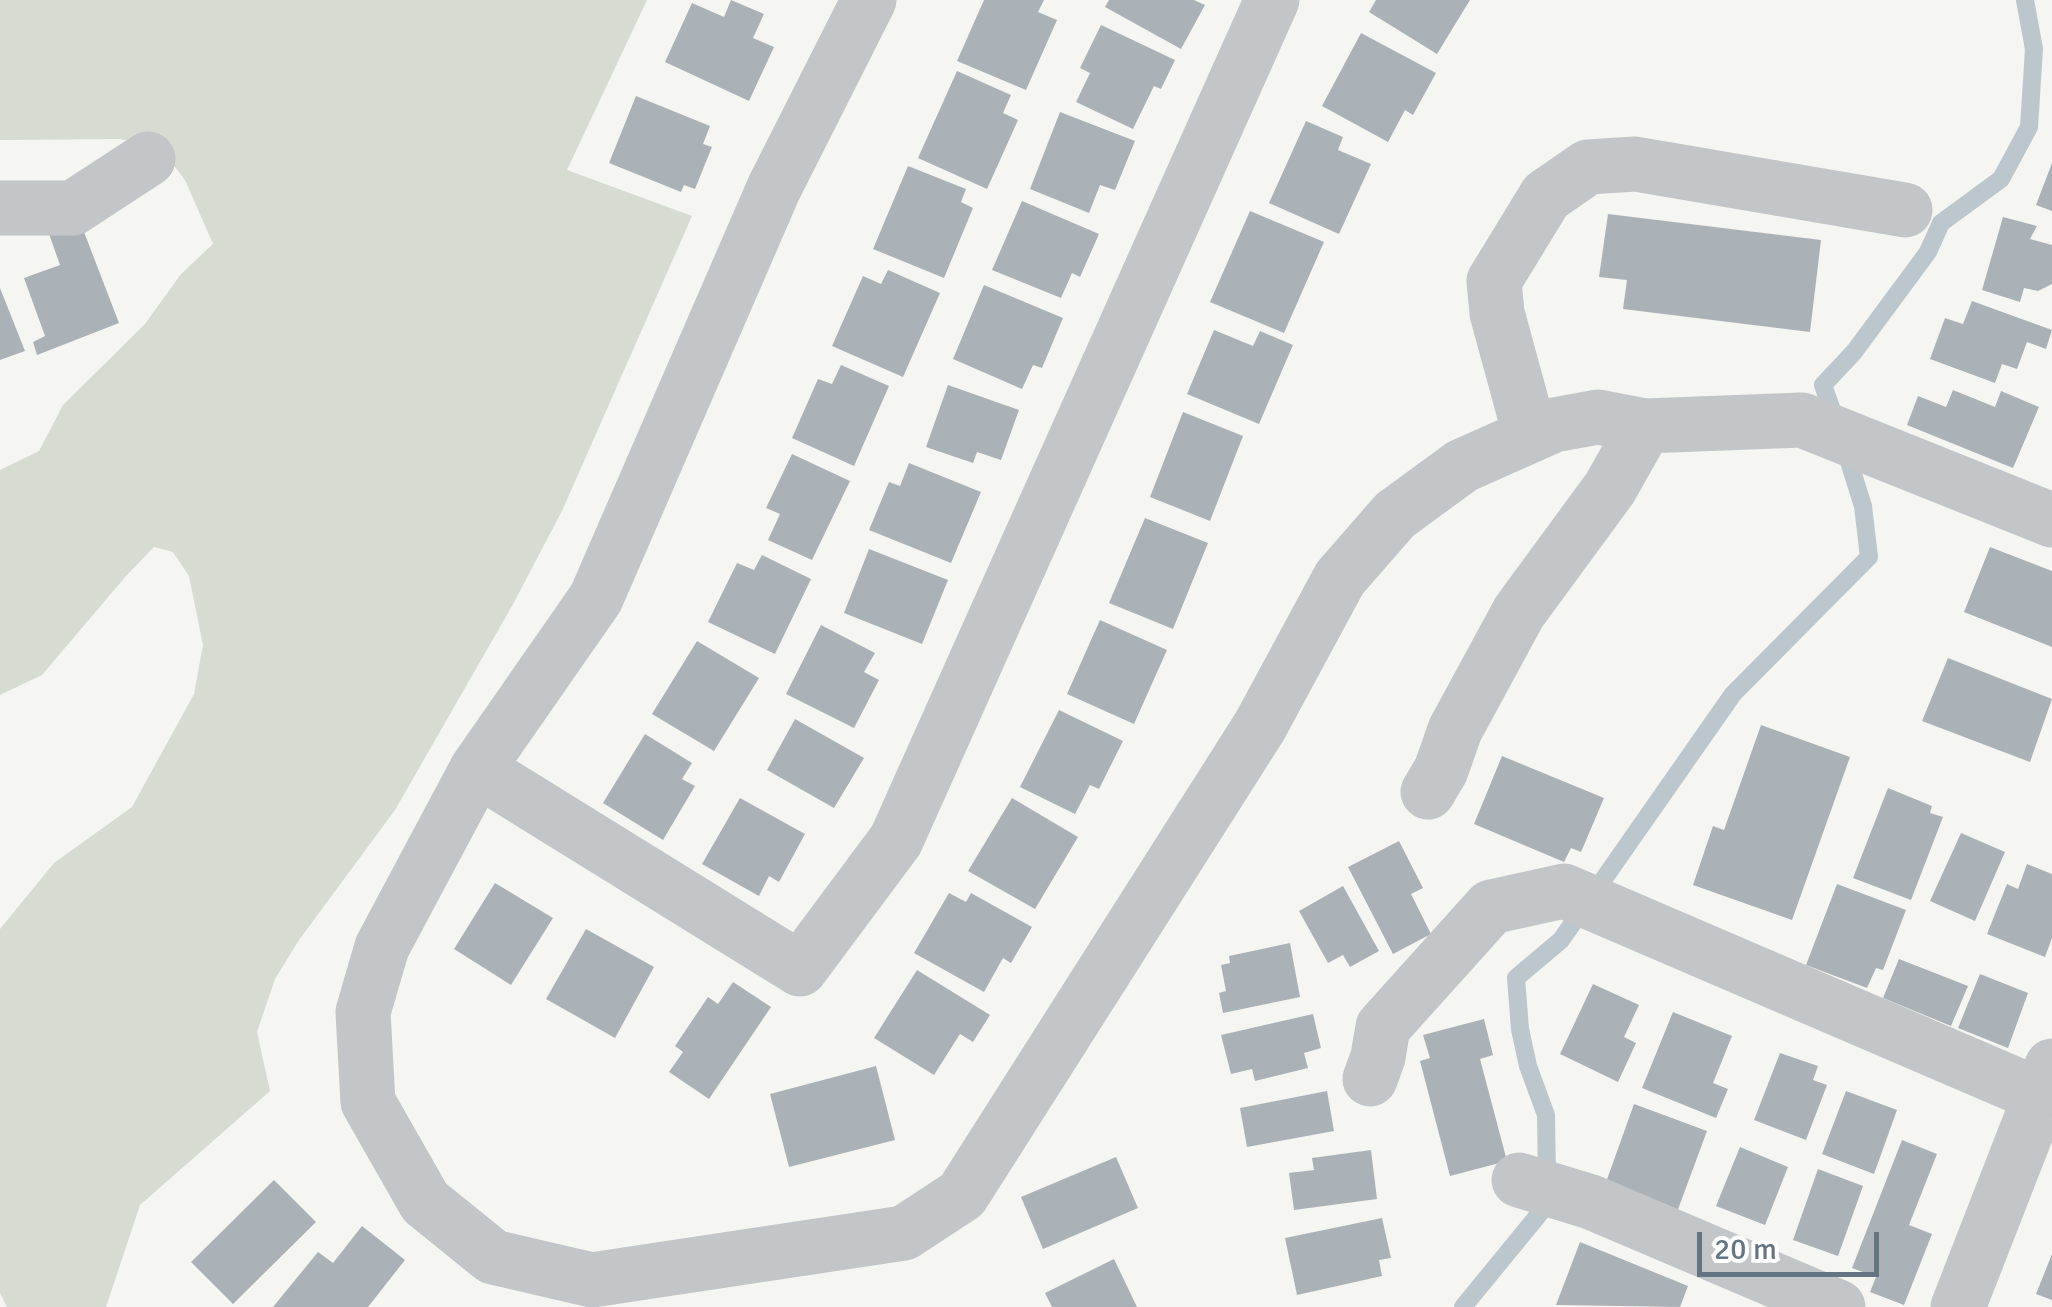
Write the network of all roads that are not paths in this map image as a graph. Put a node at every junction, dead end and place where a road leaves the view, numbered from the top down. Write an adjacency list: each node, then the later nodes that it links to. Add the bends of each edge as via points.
1 (870, 0): 9 (street, via 774,188 596,598)
2 (1272, 0): 9 (street, via 896,840 800,969)
3 (148, 160): 4 (street, via 73,208)
4 (0, 208)
5 (1905, 210): 7 (street, via 1634,164 1588,168 1546,196 1494,281)
6 (1646, 426): 7 (street, via 1598,417); 8 (street, via 1802,420); 10 (street, via 1610,488 1519,612)
7 (1530, 434): 9 (street, via 1462,466 1395,515 1340,578 1260,726 962,1196 904,1234 592,1280 493,1257 425,1202 368,1102 363,1012 382,947)
8 (2052, 520)
9 (478, 769)
10 (1428, 792)
11 (1370, 1078): 12 (street, via 1382,1027 1491,908 1564,890)
12 (2046, 1081): 15 (street)
13 (1525, 1183): 14 (street, via 1591,1202)
14 (1838, 1307)
15 (1958, 1307)

